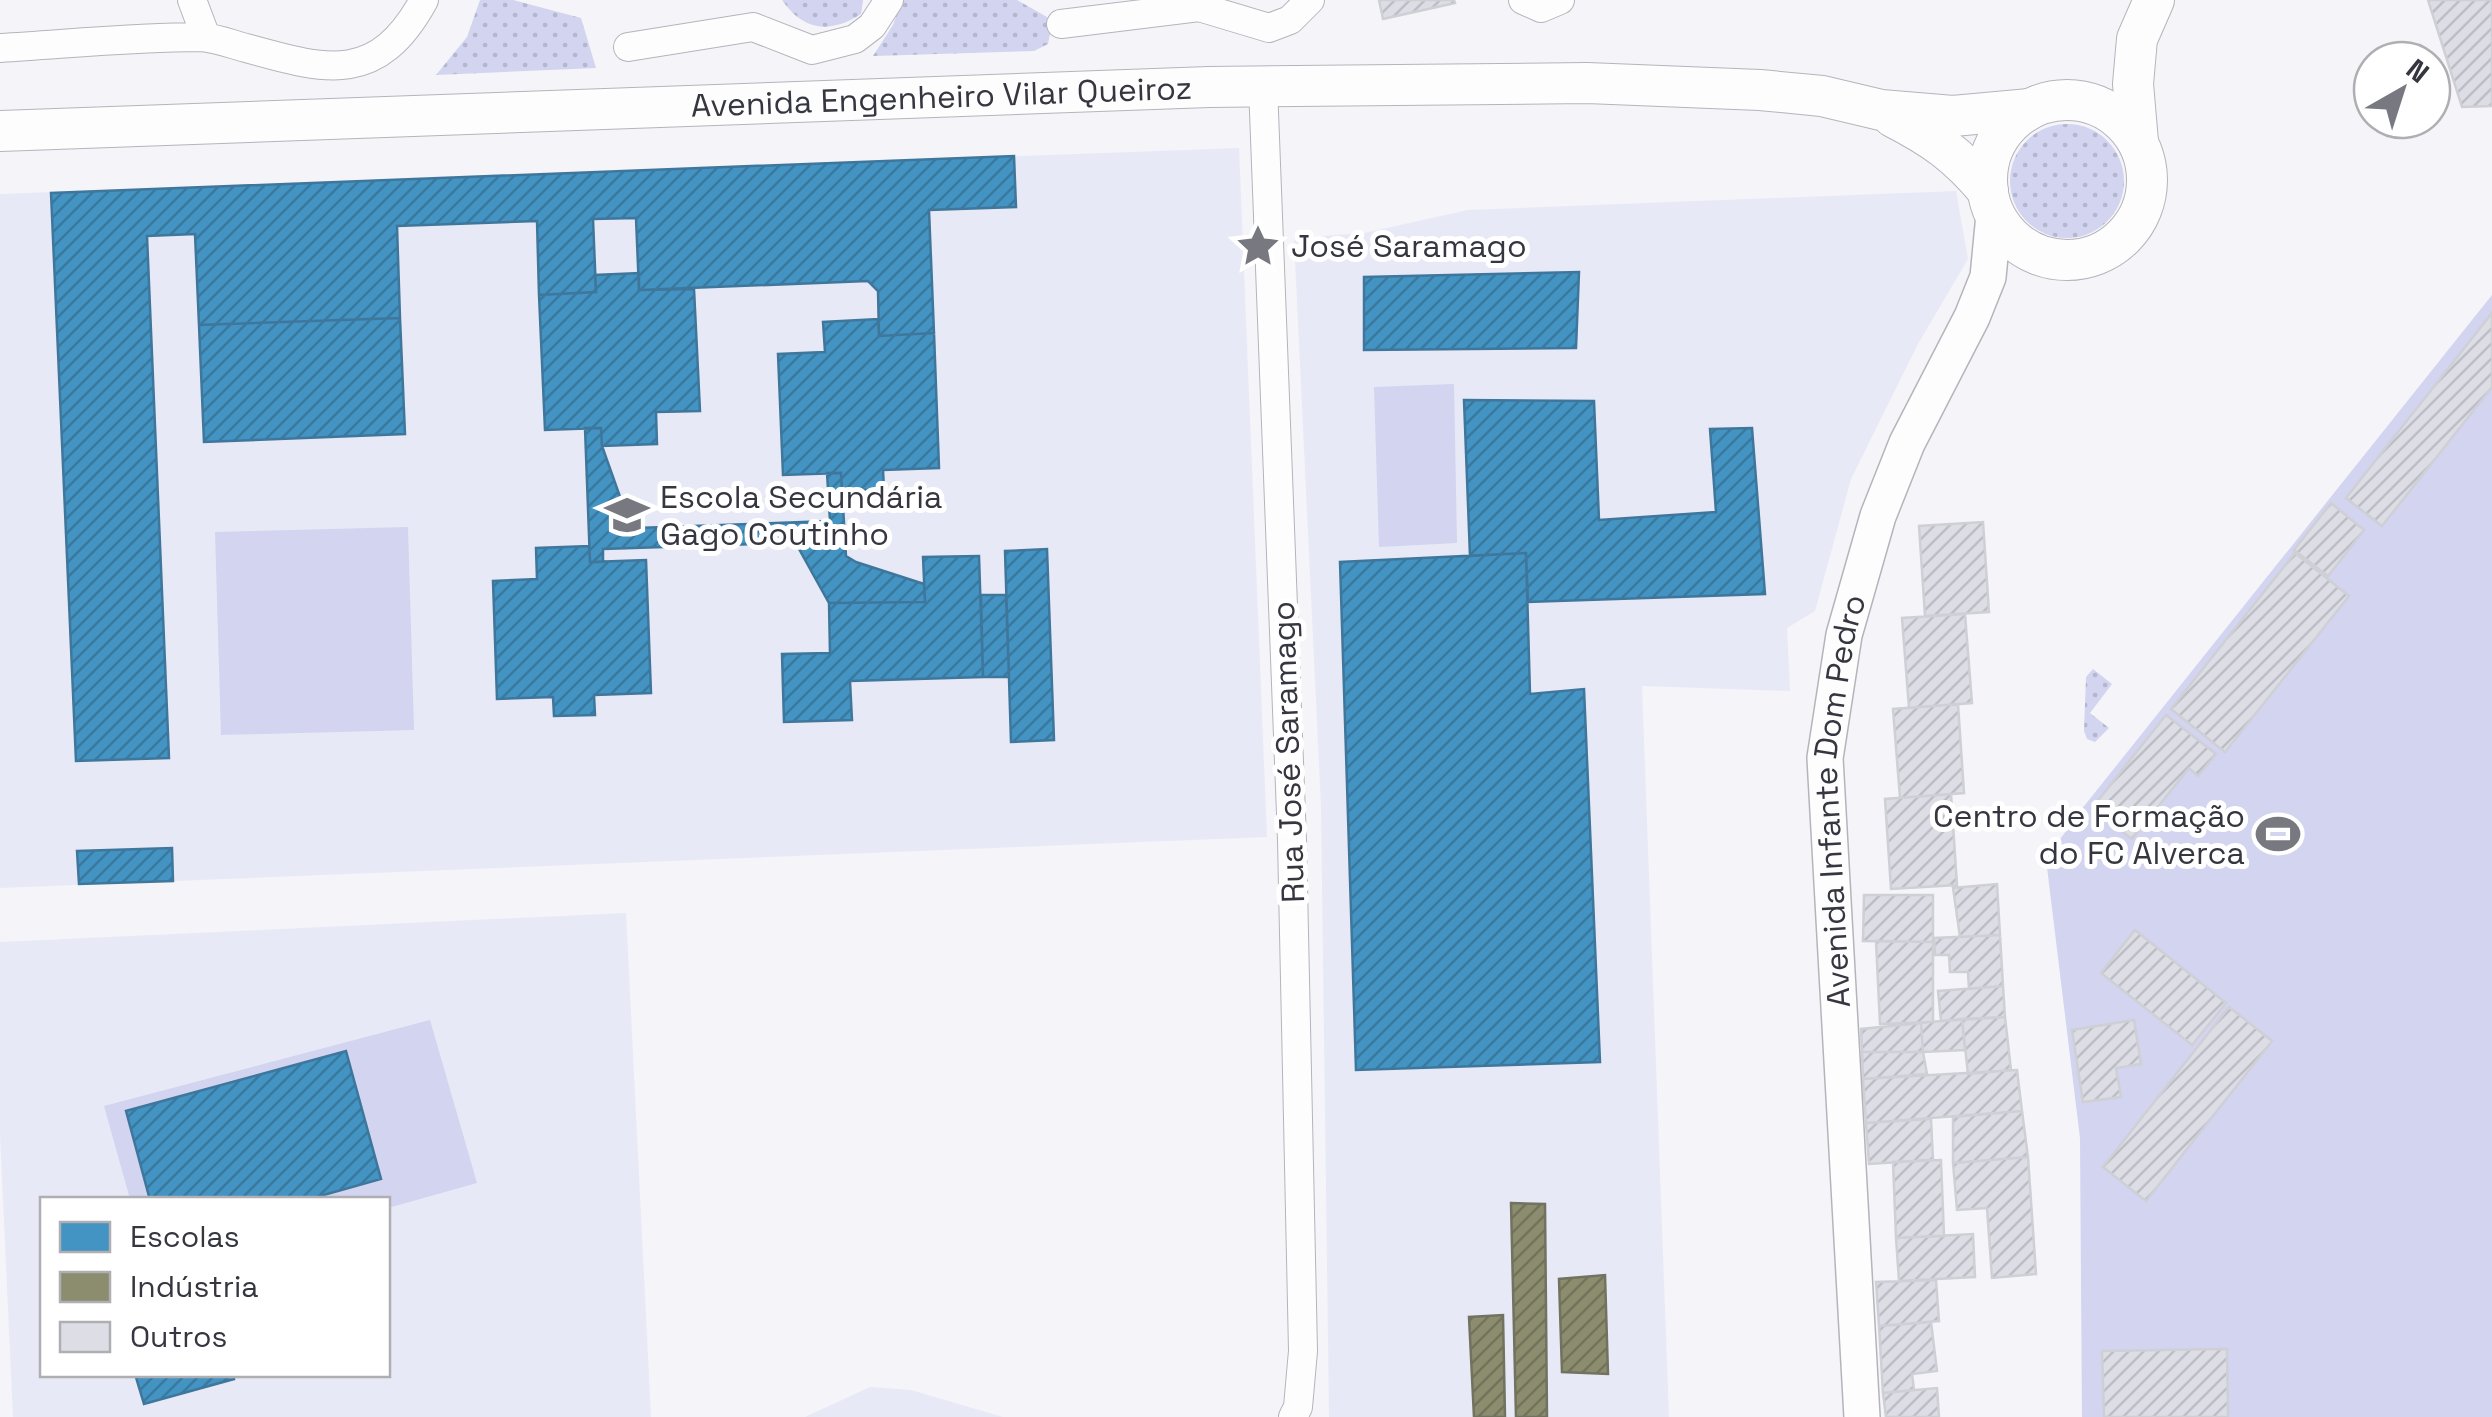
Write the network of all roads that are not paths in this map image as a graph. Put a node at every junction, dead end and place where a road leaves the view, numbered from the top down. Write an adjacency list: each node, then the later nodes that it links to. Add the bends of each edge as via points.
1 (192, 0): 9 (street)
2 (424, 0): 9 (street, via 385,49 342,66 318,66)
3 (888, 0): 11 (street, via 856,39 812,50 753,27)
4 (1310, 0): 8 (street, via 1290,20 1269,28 1199,8)
5 (1523, 0): 6 (street, via 1542,8)
6 (1560, 0)
7 (2154, 0): 10 (main road)
8 (1061, 24)
9 (206, 37): 12 (street)
10 (2137, 38): 14 (main road, via 2087,87); 17 (main road)
11 (628, 47)
12 (0, 48)
13 (1264, 86): 15 (main road, Avenida Engenheiro Vilar Queiroz, via 1587,83 1822,96); 16 (main road, Avenida Engenheiro Vilar Queiroz); 19 (street, Rua José Saramago, via 1304,1352)
14 (2042, 105): 15 (main road, Avenida Engenheiro Vilar Queiroz, via 1953,116); 17 (main road, via 2078,101 2102,108); 18 (main road, via 2010,123 1996,143 1988,166)
15 (1880, 110): 18 (main road, Avenida Engenheiro Vilar Queiroz, via 1962,160)
16 (0, 131)
17 (2138, 142): 18 (main road, via 2146,190 2135,222 2112,247 2080,259 2046,258 2007,234)
18 (1991, 203): 20 (street, Avenida Infante Dom Pedro, via 1988,277 1878,516 1844,635 1825,758)
19 (1293, 1417)
20 (1862, 1417)

